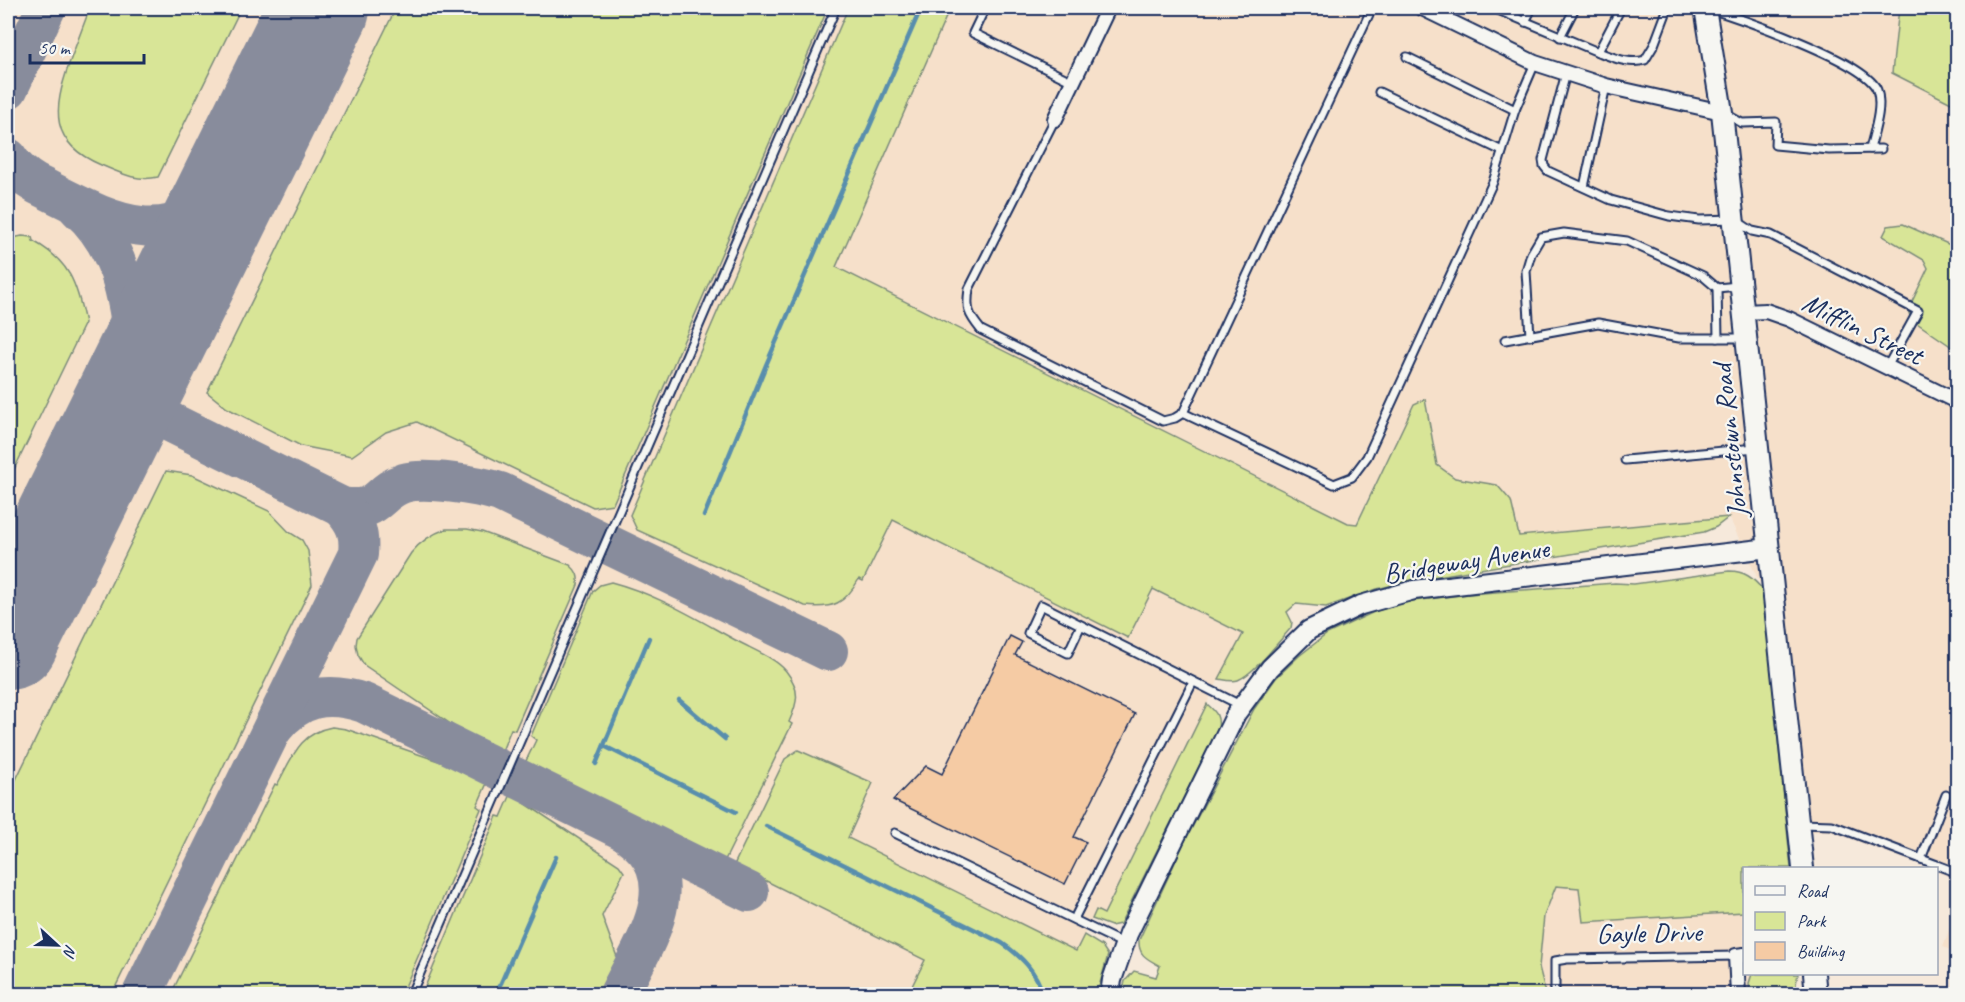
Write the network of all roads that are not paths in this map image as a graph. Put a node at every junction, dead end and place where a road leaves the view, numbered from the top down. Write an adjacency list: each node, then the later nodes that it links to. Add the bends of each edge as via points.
1 (836, 8): 55 (lane)
2 (985, 8): 18 (lane, via 973,33)
3 (1108, 8): 18 (street)
4 (1372, 8): 38 (lane)
5 (1493, 8): 12 (lane)
6 (1532, 8): 12 (lane)
7 (1575, 8): 13 (lane)
8 (1621, 8): 14 (lane)
9 (1668, 8): 14 (lane, via 1645,60 1626,62)
10 (1706, 8): 22 (main road, Johnstown Road); 24 (lane, via 1782,35 1870,81 1879,101)
11 (1427, 9): 16 (street)
12 (1525, 22): 13 (lane)
13 (1560, 37): 14 (lane)
14 (1598, 52)
15 (1407, 57): 21 (lane)
16 (1535, 63): 17 (street); 21 (lane)
17 (1566, 73): 19 (street); 27 (lane, via 1543,160 1548,171)
18 (1073, 82): 23 (street)
19 (1606, 86): 22 (street); 27 (lane)
20 (1379, 92): 26 (lane)
21 (1515, 110): 26 (lane)
22 (1722, 112): 24 (lane, via 1742,123 1776,122 1775,145); 28 (main road, Johnstown Road)
23 (1055, 120): 38 (lane, via 969,289 966,306 981,330 1163,421)
24 (1870, 149): 25 (lane)
25 (1881, 149)
26 (1502, 151): 38 (lane, via 1493,182 1377,436 1352,477 1334,484)
27 (1584, 187): 28 (lane, via 1611,200 1669,216)
28 (1734, 219): 29 (main road, Johnstown Road); 36 (lane, via 1752,231 1771,234 1918,311)
29 (1741, 285): 30 (lane); 31 (main road, Johnstown Road)
30 (1717, 288): 32 (lane, via 1704,276 1627,241 1564,233 1541,237 1526,271); 33 (lane)
31 (1744, 312): 34 (main road, Johnstown Road); 36 (street, Mifflin Street, via 1766,311 1789,319)
32 (1530, 336): 33 (lane, via 1598,323 1679,338); 35 (lane)
33 (1718, 338): 34 (lane)
34 (1747, 338): 39 (main road, Johnstown Road)
35 (1505, 340)
36 (1887, 367): 37 (street, Mifflin Street)
37 (1958, 402)
38 (1183, 413)
39 (1758, 448): 40 (lane); 41 (main road, Johnstown Road)
40 (1625, 460)
41 (1769, 548): 44 (street, Bridgeway Avenue, via 1414,590 1371,602 1309,630 1270,668); 46 (main road, Johnstown Road)
42 (1081, 626): 42 (lane, via 1041,606 1028,633 1068,653); 43 (lane)
43 (1193, 682): 44 (lane); 51 (lane)
44 (1242, 706): 52 (street, Bridgeway Avenue)
45 (1946, 795): 48 (lane)
46 (1799, 824): 48 (lane, via 1832,825); 49 (main road, Johnstown Road)
47 (895, 833): 51 (lane)
48 (1921, 859): 50 (lane)
49 (1803, 867)
50 (1958, 873)
51 (1074, 919): 52 (lane)
52 (1125, 944): 56 (street, Bridgeway Avenue)
53 (1740, 955): 57 (lane, Gayle Drive, via 1555,961); 58 (street)
54 (1814, 975): 59 (main road)
55 (411, 994)
56 (1110, 994)
57 (1555, 994)
58 (1738, 994)
59 (1816, 994)

